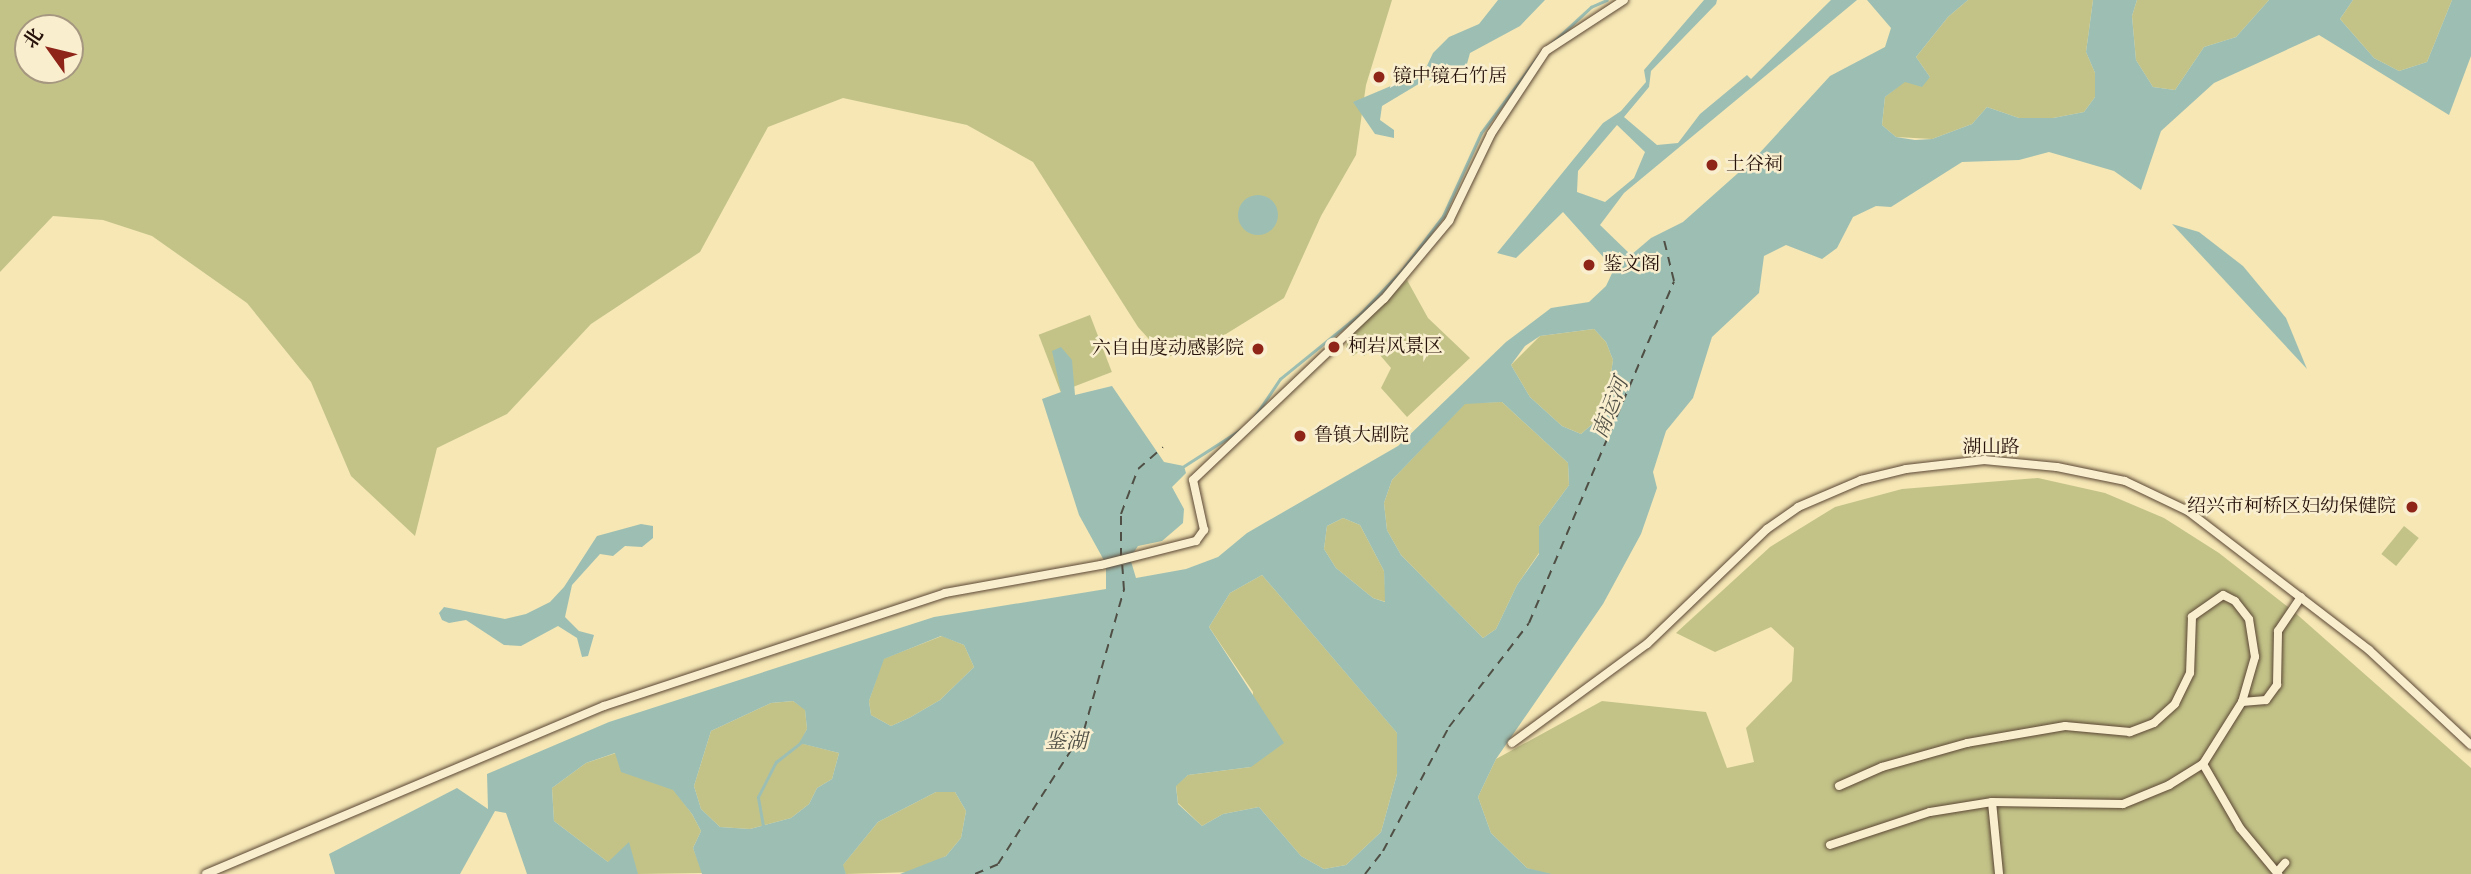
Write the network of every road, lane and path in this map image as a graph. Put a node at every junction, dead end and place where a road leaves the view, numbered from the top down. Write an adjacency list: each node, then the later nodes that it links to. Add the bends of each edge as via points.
1 (1624, 0): 12 (street, via 1546,51 1491,134 1449,220 1417,260 1384,299 1193,480 1204,530 1196,541 1101,565 945,593 604,706)
2 (2301, 597): 3 (street, via 2278,631 2277,685 2266,700); 4 (street, 湖山路, via 2188,511 2125,481 2057,467 1984,460 1906,469 1861,480 1798,507 1767,529 1647,644); 5 (street, 湖山路, via 2370,650)
3 (2242, 702): 6 (street); 7 (street, via 2255,657 2249,619 2235,601 2223,596 2192,617 2190,673 2175,704 2154,723 2130,732 2065,726 1967,743 1882,766)
4 (1512, 743)
5 (2471, 745)
6 (2203, 764): 8 (street, via 2123,804); 11 (street, via 2239,828)
7 (1839, 786)
8 (1992, 802): 9 (street, via 1930,812); 13 (street)
9 (1830, 845)
10 (2285, 863): 11 (street)
11 (2278, 873)
12 (206, 874)
13 (1999, 874)

